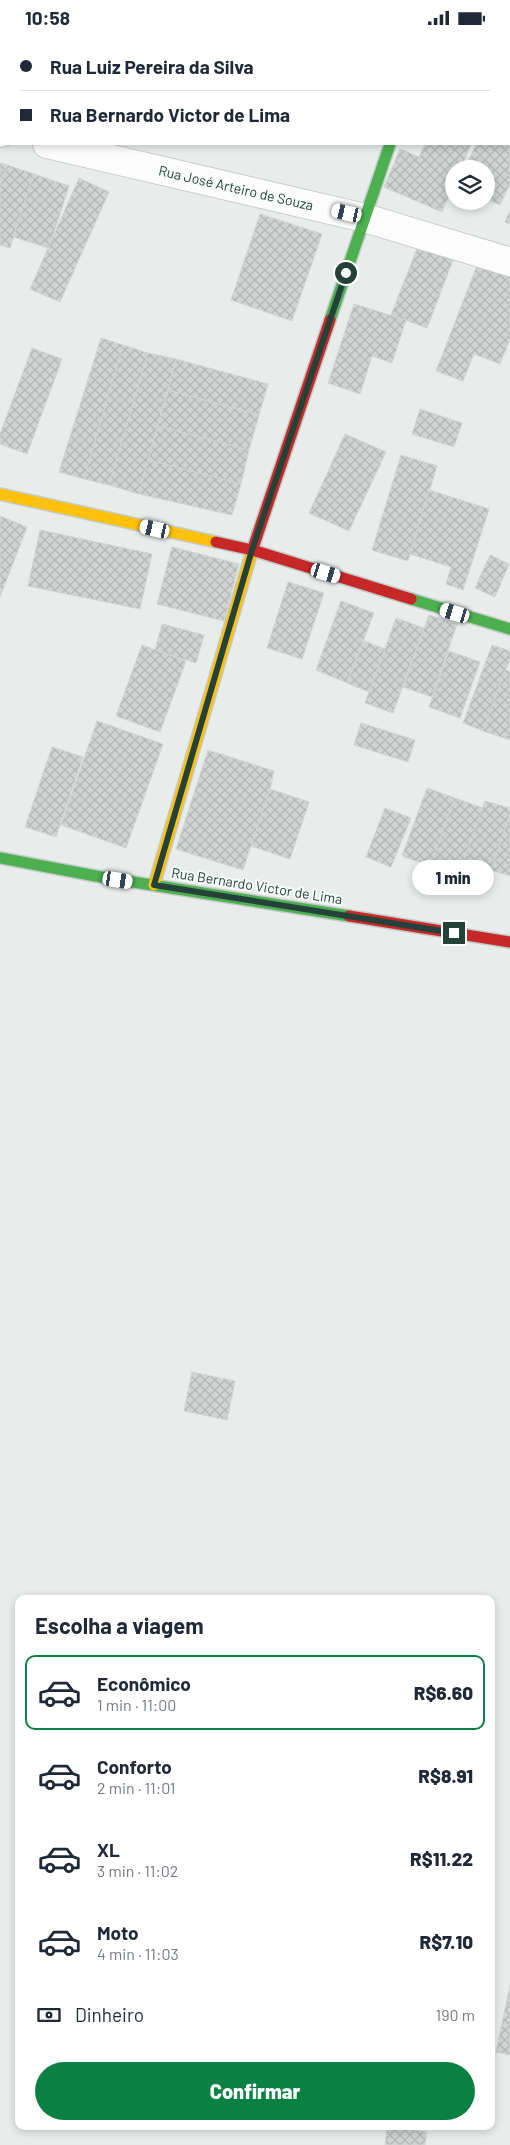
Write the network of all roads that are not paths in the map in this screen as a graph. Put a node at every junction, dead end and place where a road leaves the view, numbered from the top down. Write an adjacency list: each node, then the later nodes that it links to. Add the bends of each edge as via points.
1 (51, 145): 3 (street, Rua José Arteiro de Souza)
2 (390, 145): 3 (street)
3 (365, 218): 4 (street, Rua José Arteiro de Souza); 6 (street)
4 (510, 262)
5 (0, 494): 6 (street)
6 (252, 550): 7 (street); 9 (street)
7 (510, 629)
8 (0, 858): 9 (street, Rua Bernardo Victor de Lima)
9 (154, 885): 10 (street, Rua Bernardo Victor de Lima)
10 (510, 942)

